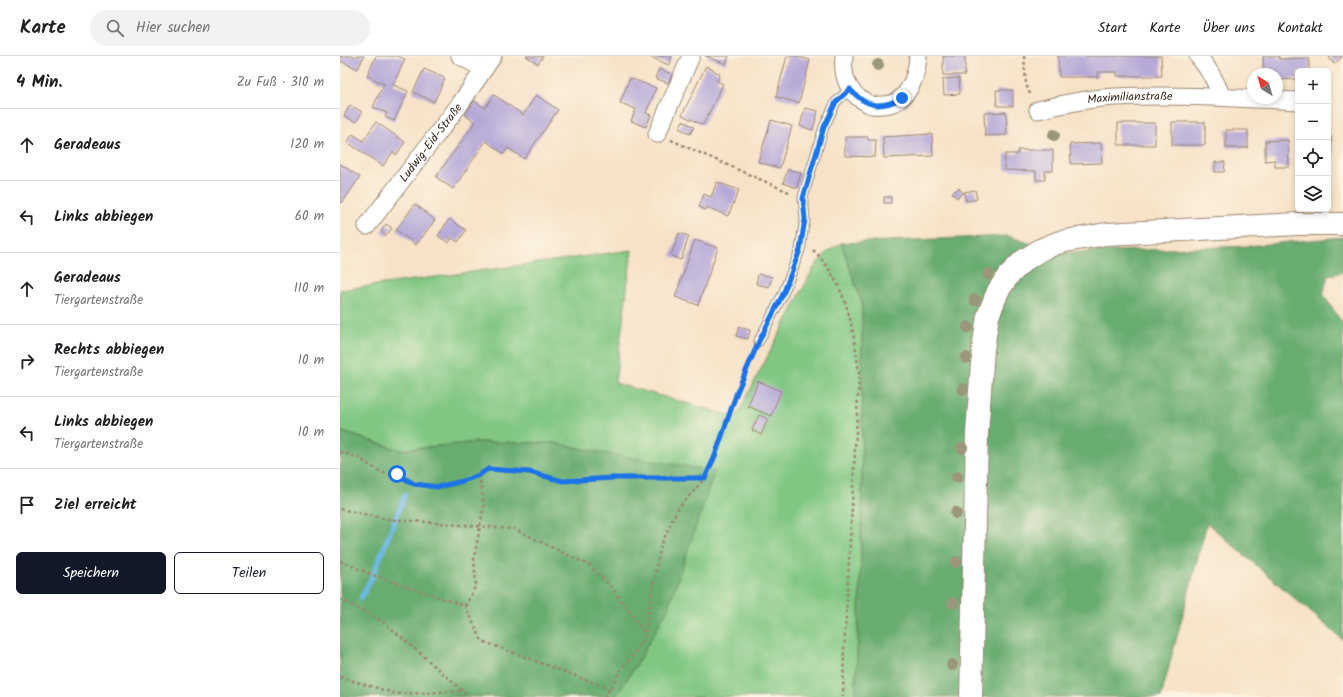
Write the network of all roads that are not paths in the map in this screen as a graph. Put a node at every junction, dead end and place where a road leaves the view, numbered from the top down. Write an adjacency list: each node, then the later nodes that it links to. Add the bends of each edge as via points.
1 (460, 56): 6 (street)
2 (691, 56): 11 (street)
3 (844, 56): 7 (street, via 845,78)
4 (918, 56): 7 (street, via 917,69 911,85 902,98 889,104 872,106 857,97)
5 (1198, 56): 8 (street, via 1217,83)
6 (488, 62): 13 (street, Ludwig-Eid-Straße, via 451,117)
7 (850, 89): 14 (lane, via 836,102 824,127 803,198 805,219 800,250 783,294)
8 (1222, 97): 9 (street, Maximilianstraße); 10 (street, Maximilianstraße, via 1115,97)
9 (1295, 101)
10 (1038, 110)
11 (657, 134)
12 (1343, 224): 15 (main road, via 1106,234 1060,242 1040,250 1023,261 1008,276 998,290 988,316 983,349 977,433)
13 (367, 226)
14 (759, 341)
15 (971, 697)

